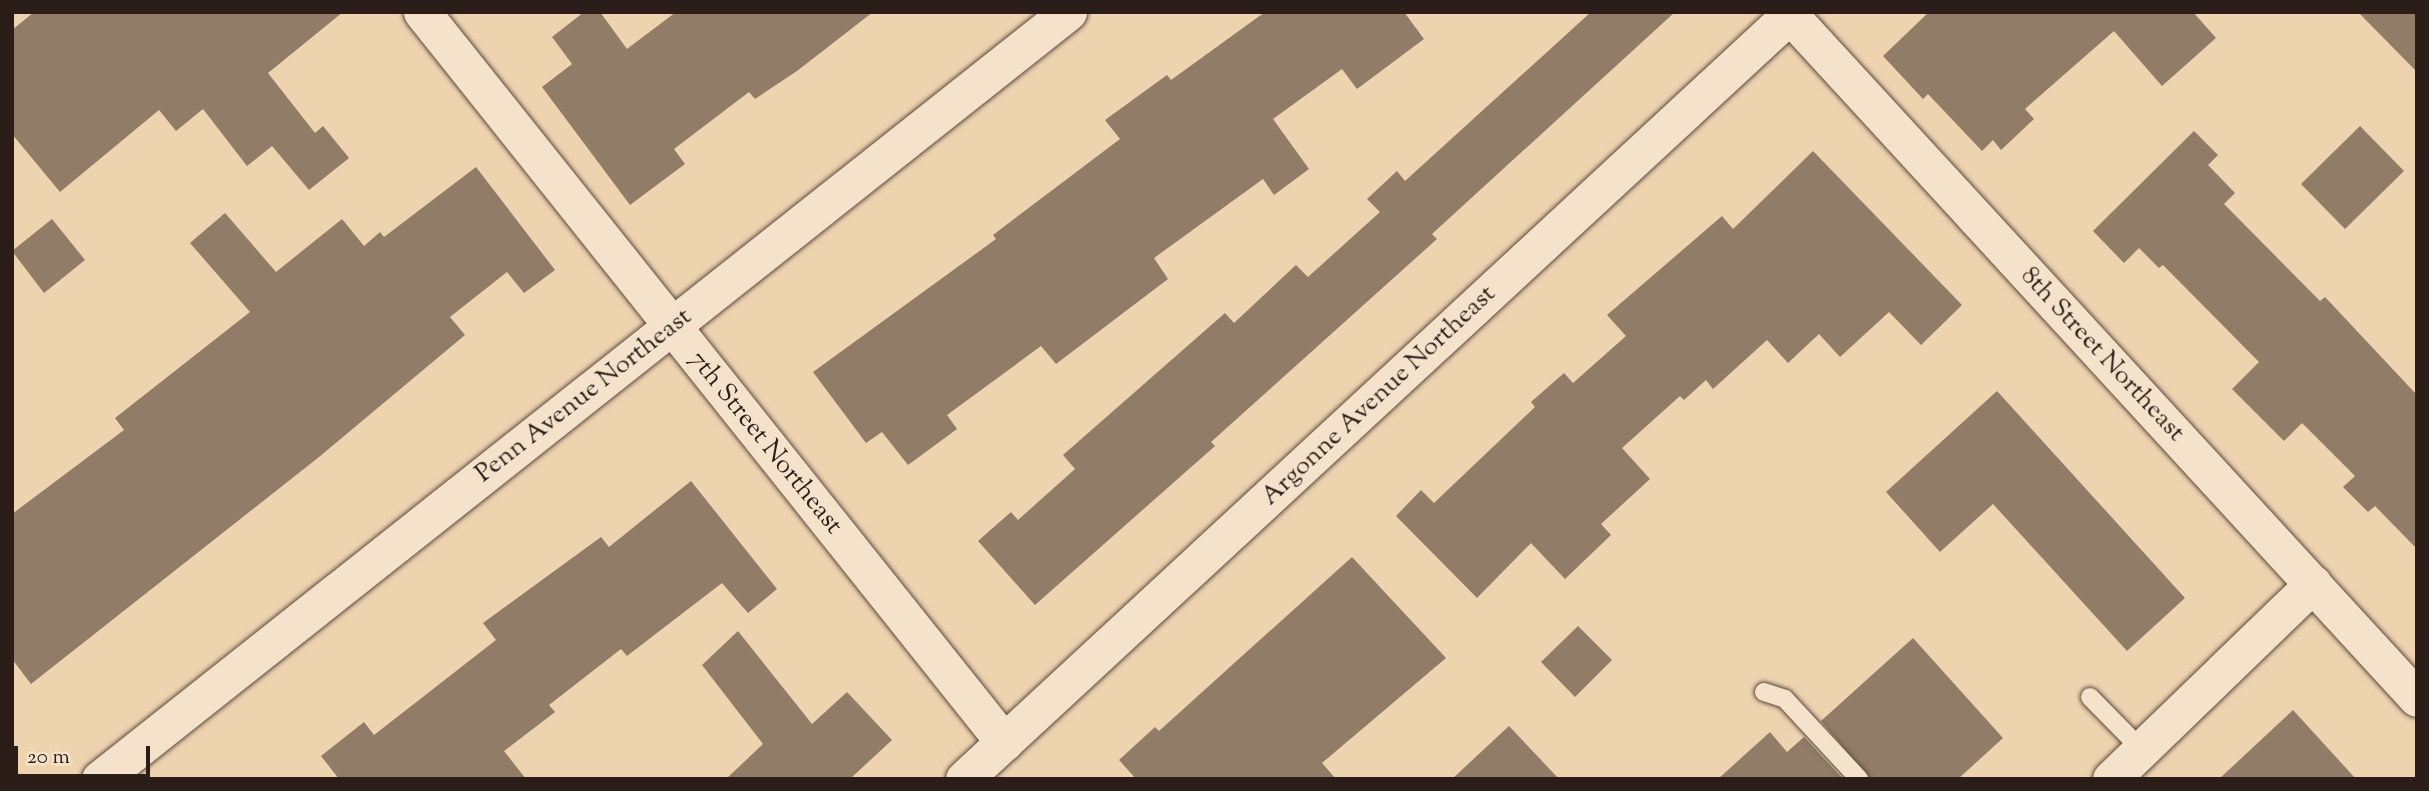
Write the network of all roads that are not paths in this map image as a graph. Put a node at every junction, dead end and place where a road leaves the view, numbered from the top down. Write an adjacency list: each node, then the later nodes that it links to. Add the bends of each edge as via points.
1 (422, 12): 4 (street, 7th Street Northeast)
2 (1068, 12): 4 (street, Penn Avenue Northeast)
3 (1790, 13): 5 (street, 8th Street Northeast); 9 (street, Argonne Avenue Northeast)
4 (671, 327): 9 (street, 7th Street Northeast); 11 (street, Penn Avenue Northeast)
5 (2312, 584): 8 (street, 8th Street Northeast); 10 (street)
6 (1764, 692): 13 (lane, via 1785,699)
7 (2090, 697): 10 (lane)
8 (2417, 698)
9 (1004, 742): 12 (street, Argonne Avenue Northeast)
10 (2142, 750): 14 (street)
11 (100, 779)
12 (964, 779)
13 (1859, 779)
14 (2111, 779)

